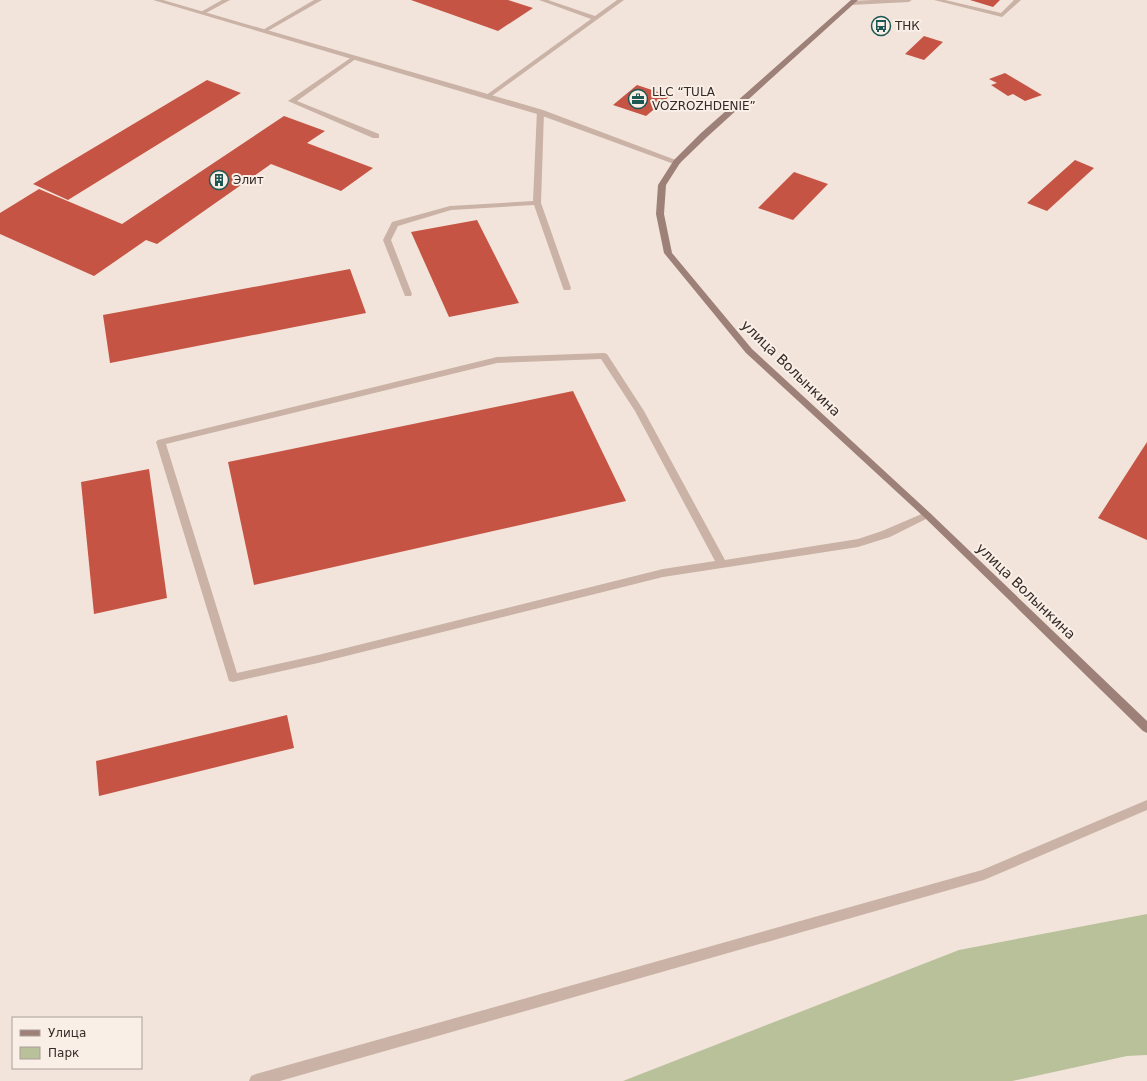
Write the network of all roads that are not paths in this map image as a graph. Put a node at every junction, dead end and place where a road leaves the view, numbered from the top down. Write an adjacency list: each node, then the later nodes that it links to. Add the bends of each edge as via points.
1 (156, 0): 10 (street)
2 (227, 0): 10 (street)
3 (319, 0): 12 (street)
4 (542, 0): 11 (street)
5 (622, 0): 11 (street)
6 (909, 0): 9 (street)
7 (937, 0): 8 (street, via 1002,15)
8 (1018, 0)
9 (853, 2): 17 (street, улица Волынкина)
10 (202, 13): 12 (street)
11 (596, 18): 14 (street)
12 (264, 31): 13 (street)
13 (354, 58): 14 (street); 16 (street, via 292,101)
14 (487, 97): 15 (street)
15 (540, 112): 17 (street); 18 (street)
16 (376, 136)
17 (677, 162): 21 (street, улица Волынкина, via 662,185 660,214 668,253 749,352)
18 (537, 202): 19 (street); 20 (street, via 450,208 395,224 387,240)
19 (567, 288)
20 (408, 294)
21 (927, 515): 22 (street, via 858,544); 23 (street, улица Волынкина)
22 (722, 564): 22 (street, via 639,411 604,356 498,360 161,442 233,678 318,660 663,573)
23 (1147, 728)
24 (1147, 805): 25 (street, via 984,875)
25 (256, 1081)

